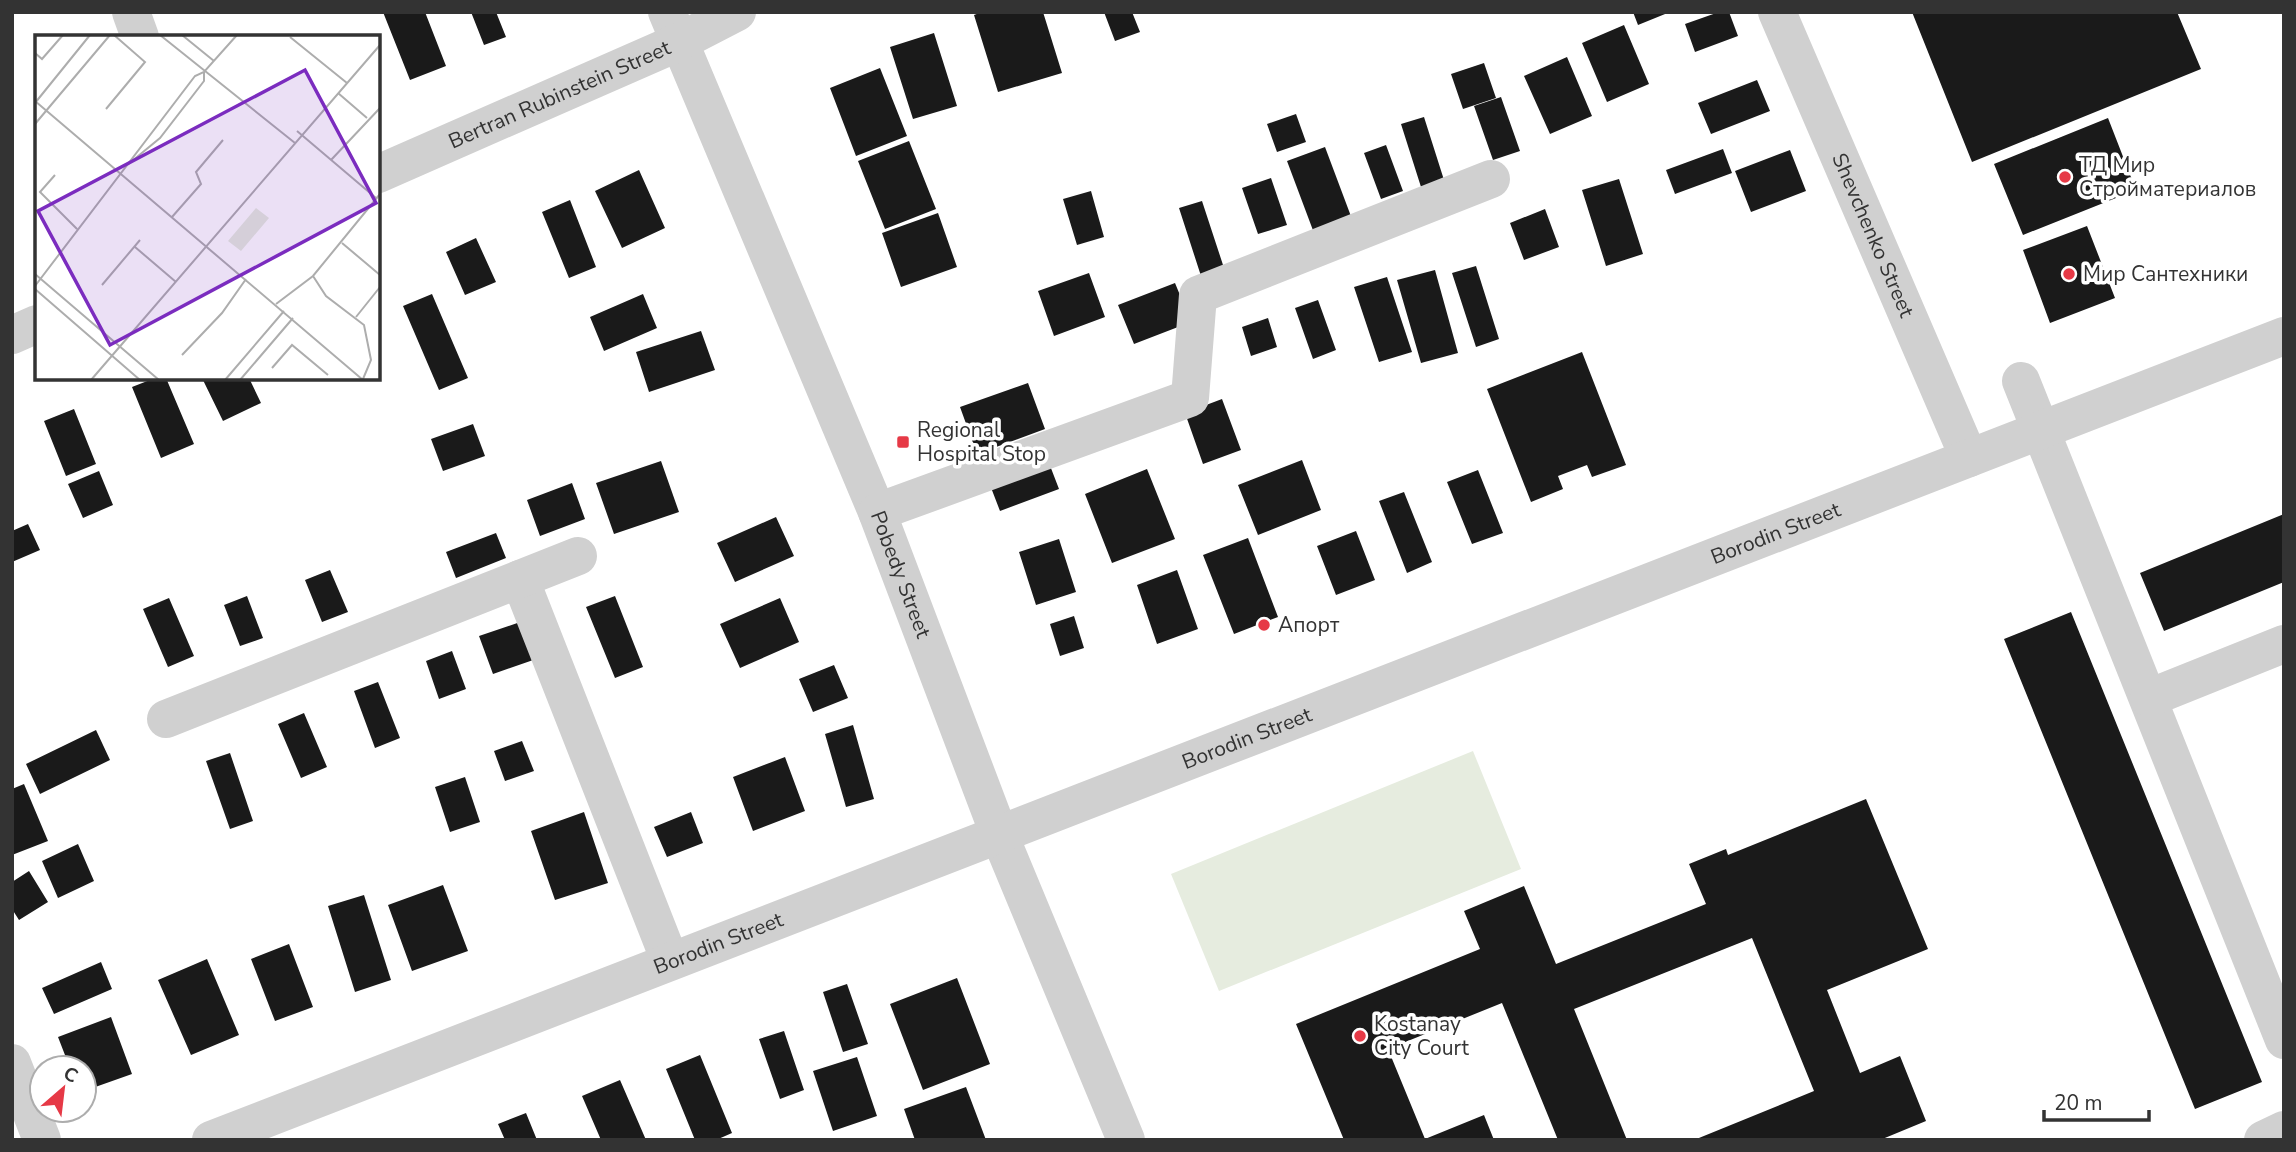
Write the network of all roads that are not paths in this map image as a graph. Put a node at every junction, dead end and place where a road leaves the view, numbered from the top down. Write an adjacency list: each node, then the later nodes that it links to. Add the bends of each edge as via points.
1 (131, 12): 5 (street)
2 (737, 12): 4 (street, Bertran Rubinstein Street)
3 (1777, 12): 13 (street, Shevchenko Street)
4 (673, 27): 6 (street, Bertran Rubinstein Street); 14 (street, Pobedy Street)
5 (139, 35)
6 (380, 173)
7 (1491, 179): 14 (street, via 1198,295 1190,398)
8 (35, 325): 9 (street)
9 (12, 335)
10 (2284, 336): 12 (street, Borodin Street)
11 (2021, 381): 12 (street)
12 (2042, 429): 13 (street, Borodin Street); 18 (street)
13 (1969, 458): 20 (street, Borodin Street)
14 (877, 512): 20 (street, Pobedy Street)
15 (578, 556): 16 (street)
16 (520, 579): 19 (street); 21 (street)
17 (2284, 644): 18 (street)
18 (2149, 698): 22 (street)
19 (166, 719)
20 (999, 834): 21 (street, Borodin Street); 27 (street, Pobedy Street)
21 (670, 961): 26 (street, Borodin Street)
22 (2284, 1040)
23 (12, 1063): 25 (street)
24 (2284, 1130): 28 (street)
25 (42, 1140)
26 (211, 1140)
27 (1126, 1140)
28 (2263, 1140)

